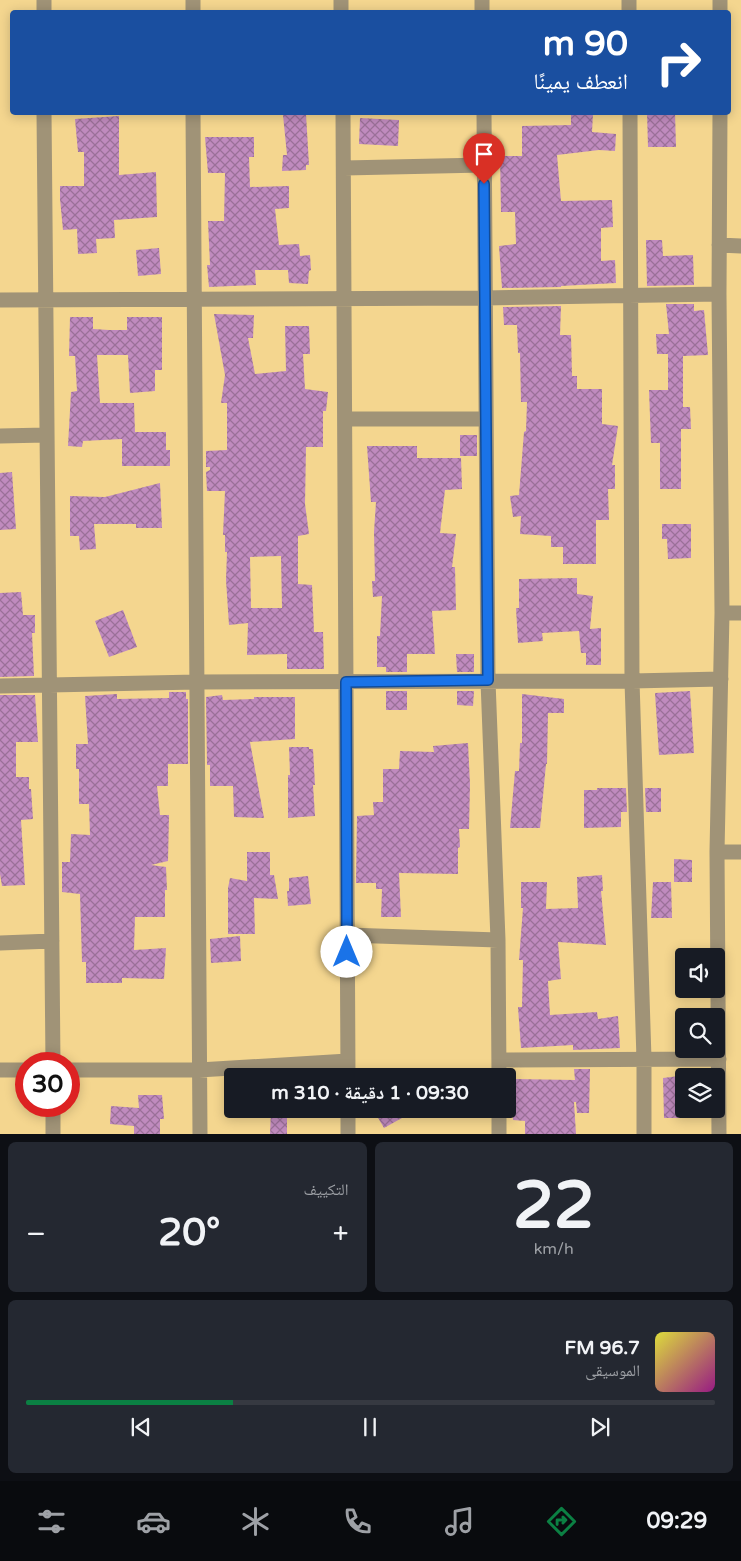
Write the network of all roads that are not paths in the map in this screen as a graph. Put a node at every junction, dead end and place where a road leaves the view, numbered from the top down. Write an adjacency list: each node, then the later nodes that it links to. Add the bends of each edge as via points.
1 (44, 115): 17 (street)
2 (193, 115): 15 (street)
3 (343, 115): 8 (street)
4 (484, 115): 7 (street)
5 (630, 115): 12 (street)
6 (720, 115): 9 (street)
7 (484, 165): 8 (street); 14 (street)
8 (344, 168): 13 (street)
9 (719, 245): 10 (street); 11 (street)
10 (741, 246)
11 (719, 294): 12 (street); 23 (street)
12 (631, 296): 14 (street); 26 (street)
13 (345, 298): 14 (street); 15 (street); 18 (street)
14 (486, 298): 19 (street)
15 (194, 299): 17 (street); 27 (street)
16 (0, 300): 17 (street)
17 (45, 300): 20 (street)
18 (345, 419): 19 (street); 28 (street)
19 (486, 419): 25 (street)
20 (46, 435): 21 (street); 29 (street)
21 (0, 436)
22 (741, 612): 23 (street)
23 (722, 613): 24 (street)
24 (720, 679): 26 (street); 31 (street)
25 (488, 680): 26 (street); 28 (street); 34 (street)
26 (632, 681): 38 (street)
27 (197, 682): 28 (street); 29 (street); 47 (street)
28 (346, 682): 33 (street)
29 (49, 685): 30 (street); 35 (street)
30 (0, 686)
31 (717, 852): 32 (street); 39 (street)
32 (741, 852)
33 (347, 934): 34 (street); 41 (street)
34 (498, 940): 40 (street)
35 (52, 941): 36 (street); 37 (street)
36 (0, 943)
37 (53, 1052)
38 (644, 1059): 39 (street); 40 (street); 55 (street)
39 (719, 1059): 56 (street)
40 (498, 1060): 43 (street)
41 (348, 1061): 42 (street); 47 (street)
42 (348, 1068)
43 (498, 1068)
44 (0, 1070): 45 (street)
45 (15, 1070)
46 (80, 1070): 47 (street)
47 (199, 1070): 52 (street)
48 (53, 1117): 51 (street)
49 (348, 1118): 53 (street)
50 (499, 1118): 54 (street)
51 (53, 1134)
52 (200, 1134)
53 (348, 1134)
54 (499, 1134)
55 (644, 1134)
56 (719, 1134)

